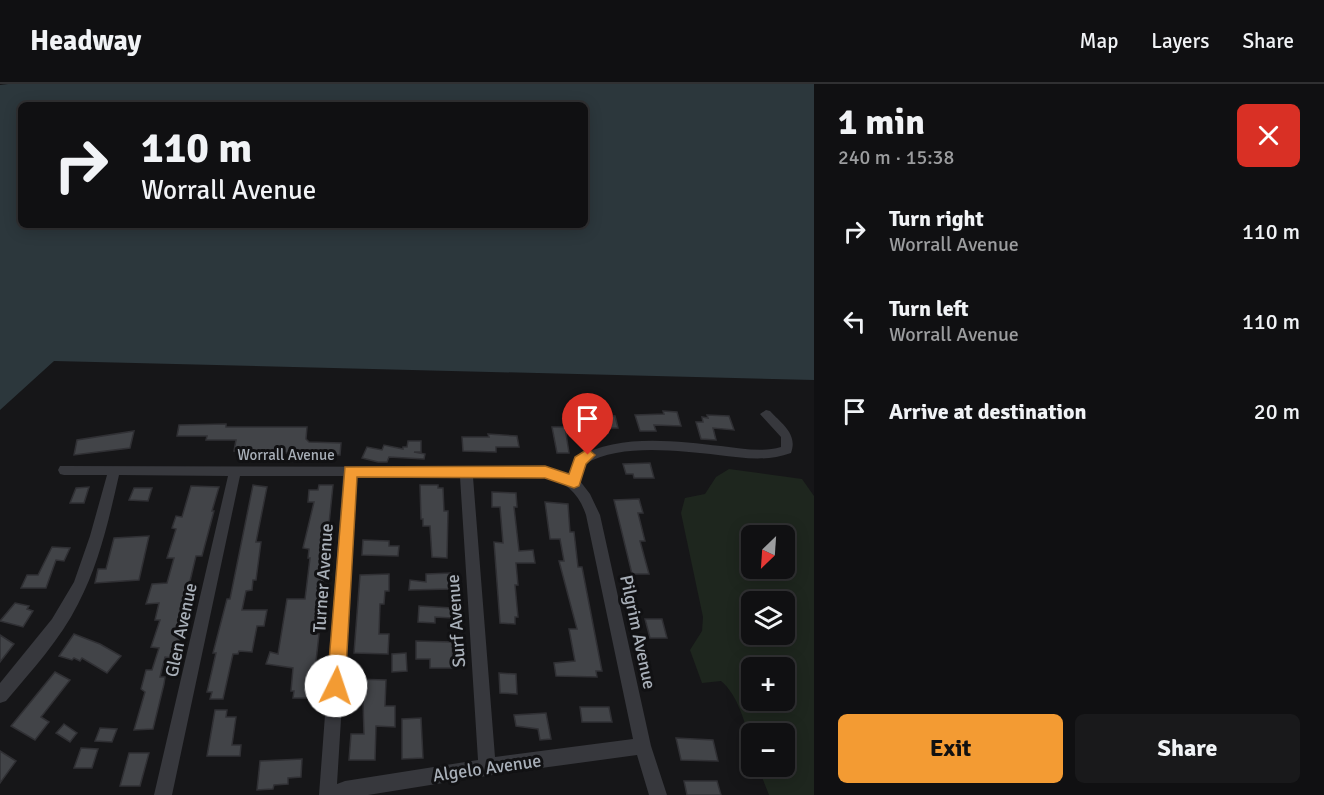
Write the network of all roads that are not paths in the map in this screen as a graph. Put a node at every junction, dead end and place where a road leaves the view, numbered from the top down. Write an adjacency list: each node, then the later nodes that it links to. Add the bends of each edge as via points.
1 (766, 414): 7 (street, via 787,436 787,450 757,456 702,449 604,449 580,461)
2 (64, 470): 3 (street, Worrall Avenue)
3 (114, 471): 5 (street, Worrall Avenue); 8 (street, via 94,544 72,600 47,639)
4 (350, 471): 5 (street, Worrall Avenue); 6 (street, Worrall Avenue); 12 (street, Turner Avenue)
5 (235, 472): 11 (street, Glen Avenue)
6 (466, 473): 7 (street, Worrall Avenue, via 545,472); 10 (street, Surf Avenue)
7 (574, 482): 9 (street, Pilgrim Avenue, via 585,493 593,514)
8 (0, 695)
9 (643, 746): 10 (street, Algelo Avenue); 14 (street, Pilgrim Avenue)
10 (487, 767): 13 (street, Algelo Avenue)
11 (163, 795)
12 (328, 795)
13 (333, 795)
14 (658, 795)

